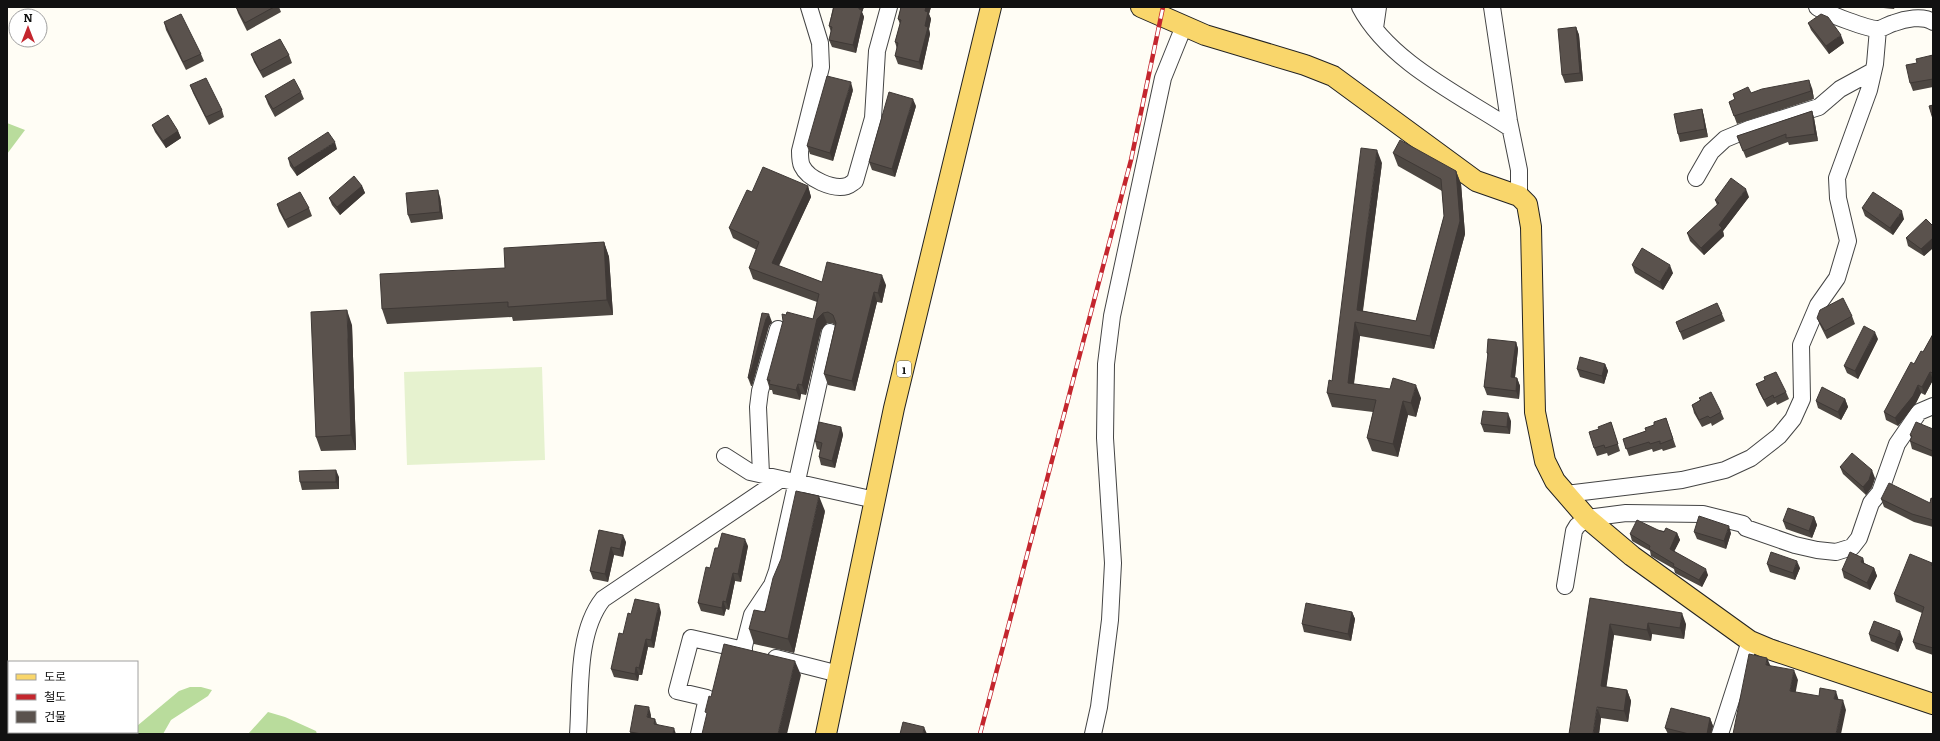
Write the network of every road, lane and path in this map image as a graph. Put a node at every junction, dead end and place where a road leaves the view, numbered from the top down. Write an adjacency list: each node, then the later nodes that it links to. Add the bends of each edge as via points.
1 (809, 7): 2 (street, via 820,43 822,67 800,159 809,174 830,185 841,187 855,181 874,118 877,51)
2 (889, 7)
3 (991, 7): 25 (main road, 1, via 894,408)
4 (1141, 7): 10 (main road)
5 (1360, 7): 11 (street)
6 (1378, 7): 11 (street)
7 (1492, 7): 14 (street)
8 (1817, 7): 12 (street, via 1841,18)
9 (1933, 22): 12 (street, via 1920,18 1895,22)
10 (1184, 26): 16 (main road, via 1333,76 1476,181); 35 (street, via 1163,78 1112,316 1106,364 1105,438 1113,563 1110,620)
11 (1375, 28): 14 (street, via 1388,44 1413,66)
12 (1878, 29): 13 (street)
13 (1873, 71): 15 (street, via 1840,89 1819,107 1742,131 1725,139 1711,152); 24 (street, via 1869,90 1837,178 1838,198 1848,241 1837,278 1818,305 1801,345 1802,399 1792,419 1779,436 1751,458 1725,470 1682,480)
14 (1510, 128): 16 (street, via 1519,170)
15 (1696, 178)
16 (1519, 196): 24 (main road, via 1527,204 1531,227 1535,412 1545,461 1555,481)
17 (778, 329): 21 (street, via 760,391 758,407)
18 (830, 332): 23 (street)
19 (1933, 406): 26 (street, via 1919,412 1897,444 1880,492 1872,503 1859,538 1852,547 1836,552 1795,545 1746,528 1743,524 1703,514 1626,513)
20 (725, 456): 21 (street, via 750,472)
21 (761, 474): 22 (street)
22 (781, 479): 23 (street); 32 (street, via 603,599 595,608 583,653)
23 (798, 483): 25 (street); 29 (street, via 777,571 772,585 752,615)
24 (1566, 494): 26 (main road)
25 (875, 500): 30 (main road, 1)
26 (1587, 518): 27 (street, via 1574,531); 28 (main road, via 1632,556)
27 (1565, 586)
28 (1750, 641): 31 (main road); 36 (street)
29 (755, 653): 30 (street); 33 (street, via 691,638 677,691 707,698)
30 (839, 674): 34 (main road, 1)
31 (1933, 704)
32 (578, 734)
33 (699, 734)
34 (826, 734)
35 (1093, 734)
36 (1720, 734)

